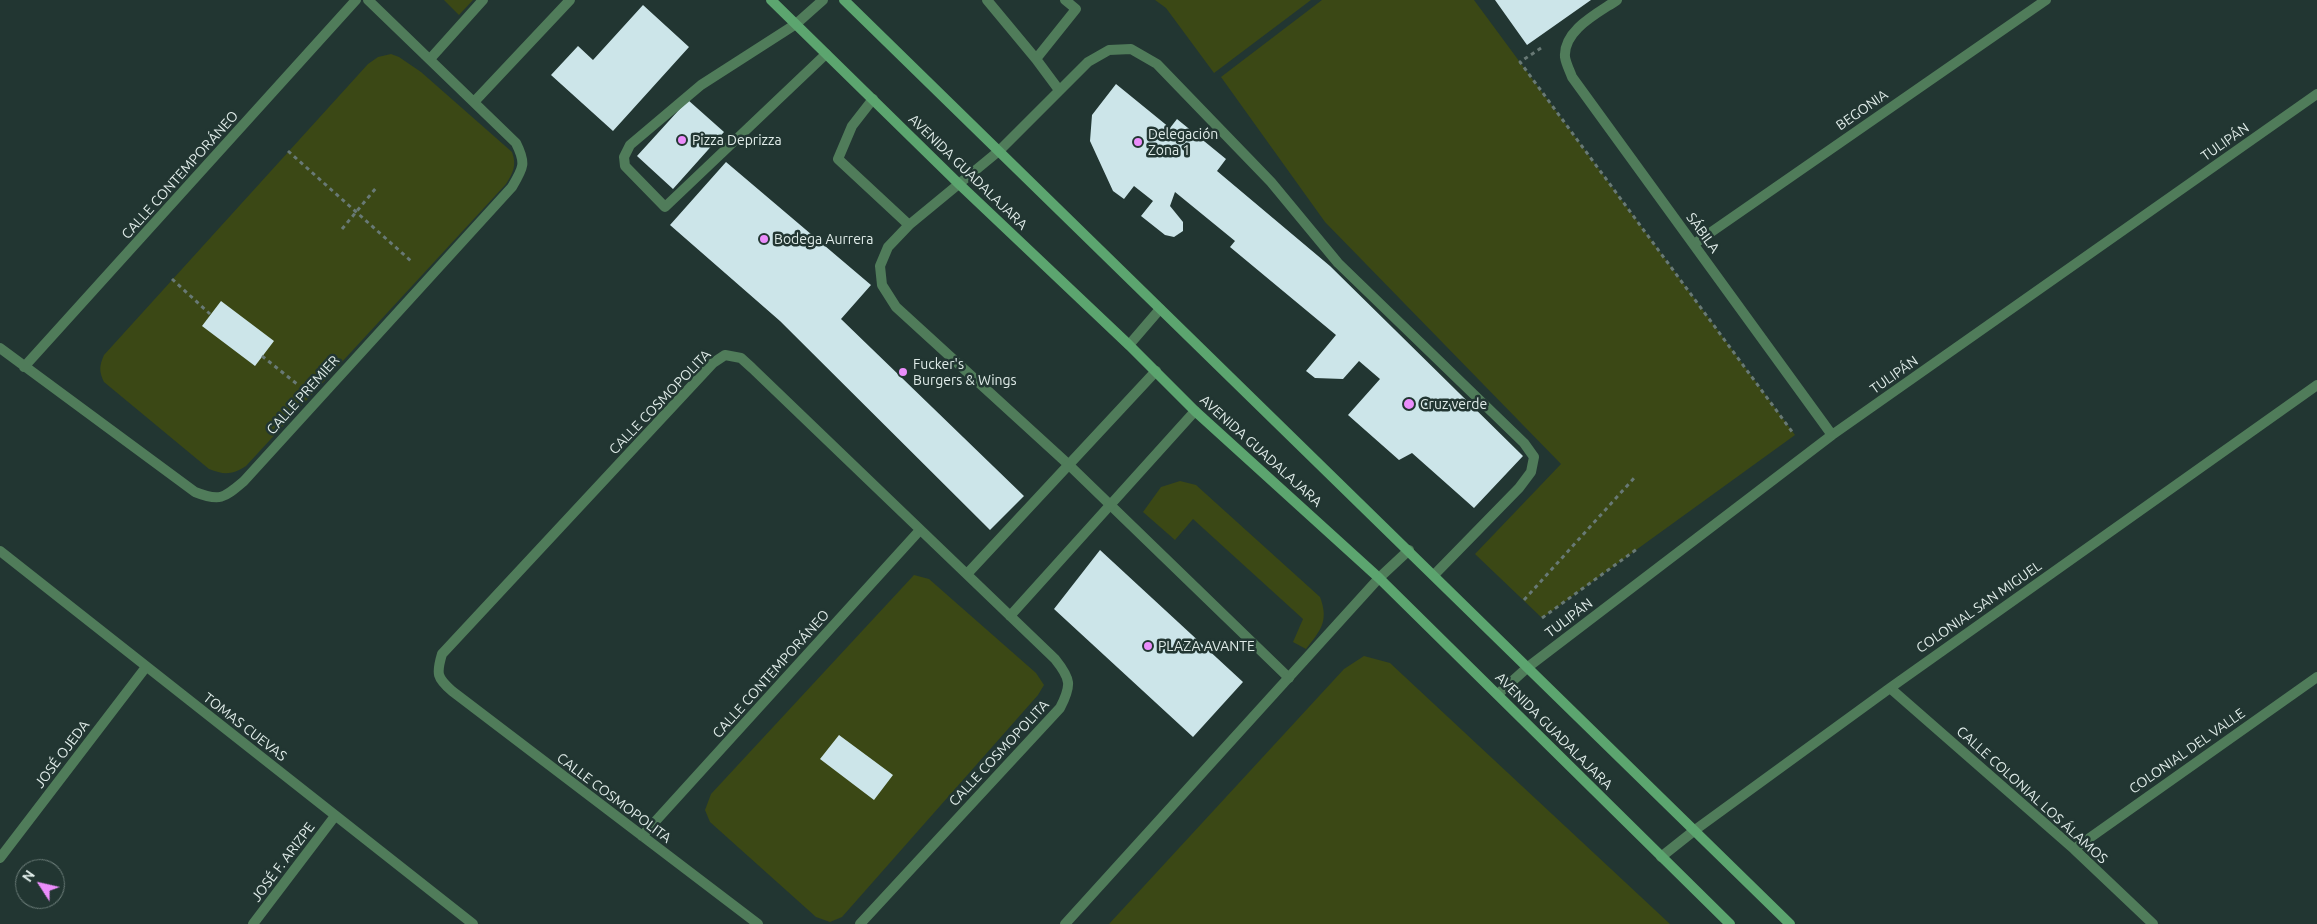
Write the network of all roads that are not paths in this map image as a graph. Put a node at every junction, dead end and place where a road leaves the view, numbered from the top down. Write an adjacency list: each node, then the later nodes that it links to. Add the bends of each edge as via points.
1 (356, 0): 27 (street, CALLE CONTEMPORÁNEO)
2 (368, 0): 14 (street, CALLE PREMIER)
3 (483, 0): 14 (street)
4 (570, 0): 19 (street)
5 (771, 0): 12 (main road, AVENIDA GUADALAJARA)
6 (823, 0): 12 (street)
7 (844, 0): 20 (main road, AVENIDA GUADALAJARA)
8 (987, 0): 15 (street)
9 (1065, 0): 15 (street, via 1076,9)
10 (1617, 0): 23 (street, SÁBILA, via 1575,32 1567,43 1565,57 1572,77)
11 (2046, 0): 23 (street, BEGONIA)
12 (796, 24): 13 (main road, AVENIDA GUADALAJARA); 13 (street, via 702,85 630,145 624,157 625,166 665,207)
13 (826, 54): 18 (main road, AVENIDA GUADALAJARA)
14 (430, 59): 19 (street, CALLE PREMIER)
15 (1036, 59): 16 (street)
16 (1059, 90): 20 (street); 38 (street, via 1088,62 1109,50 1132,49 1157,64 1271,182 1338,263 1524,443 1534,457 1531,472)
17 (2317, 94): 31 (street, TULIPÁN)
18 (873, 99): 21 (main road, AVENIDA GUADALAJARA); 22 (street, via 852,126 838,159)
19 (474, 102): 27 (street, CALLE PREMIER, via 516,143 524,158 522,170 512,187 227,496 212,499 195,492)
20 (1000, 150): 21 (street); 24 (main road, AVENIDA GUADALAJARA)
21 (959, 184): 22 (street); 25 (main road, AVENIDA GUADALAJARA)
22 (909, 225): 32 (street, via 888,247 880,266 882,285 896,307)
23 (1694, 244): 31 (street, SÁBILA)
24 (1160, 309): 25 (street); 35 (main road, AVENIDA GUADALAJARA)
25 (1129, 345): 28 (main road, AVENIDA GUADALAJARA)
26 (0, 348): 27 (street, CALLE PREMIER)
27 (24, 367)
28 (1156, 371): 30 (main road, AVENIDA GUADALAJARA); 32 (street)
29 (2317, 386): 45 (street, COLONIAL SAN MIGUEL)
30 (1195, 410): 33 (street); 39 (main road, AVENIDA GUADALAJARA)
31 (1832, 435): 41 (street, TULIPÁN)
32 (1069, 465): 33 (street); 37 (street)
33 (1110, 506): 40 (street); 44 (street)
34 (920, 530): 37 (street, CALLE COSMOPOLITA); 49 (street, CALLE CONTEMPORÁNEO); 49 (street, CALLE COSMOPOLITA, via 741,358 725,355 713,363 442,654 438,668 440,680 446,686)
35 (1409, 550): 38 (main road, AVENIDA GUADALAJARA); 39 (street)
36 (0, 551): 42 (street, TOMAS CUEVAS)
37 (967, 574): 40 (street, CALLE COSMOPOLITA)
38 (1434, 575): 41 (main road, AVENIDA GUADALAJARA)
39 (1379, 578): 44 (street); 46 (main road, AVENIDA GUADALAJARA)
40 (1010, 616): 56 (street, CALLE COSMOPOLITA, via 1055,659 1068,676 1069,692 1060,708)
41 (1528, 666): 46 (street, TULIPÁN); 48 (main road, AVENIDA GUADALAJARA)
42 (146, 667): 47 (street, TOMAS CUEVAS); 52 (street, JOSÉ OJEDA)
43 (2317, 676): 50 (street, COLONIAL DEL VALLE)
44 (1289, 678): 57 (street)
45 (1890, 688): 48 (street, COLONIAL SAN MIGUEL); 50 (street, CALLE COLONIAL LOS ÁLAMOS)
46 (1498, 694): 51 (main road, AVENIDA GUADALAJARA)
47 (335, 816): 53 (street, JOSÉ F. ARIZPE); 54 (street, TOMAS CUEVAS)
48 (1695, 830): 51 (street, COLONIAL SAN MIGUEL); 59 (main road, AVENIDA GUADALAJARA)
49 (642, 836): 55 (street, CALLE COSMOPOLITA)
50 (2074, 849): 60 (street, CALLE COLONIAL LOS ÁLAMOS)
51 (1662, 857): 58 (main road, AVENIDA GUADALAJARA)
52 (0, 858)
53 (253, 924)
54 (473, 924)
55 (758, 924)
56 (860, 924)
57 (1065, 924)
58 (1730, 924)
59 (1790, 924)
60 (2153, 924)

